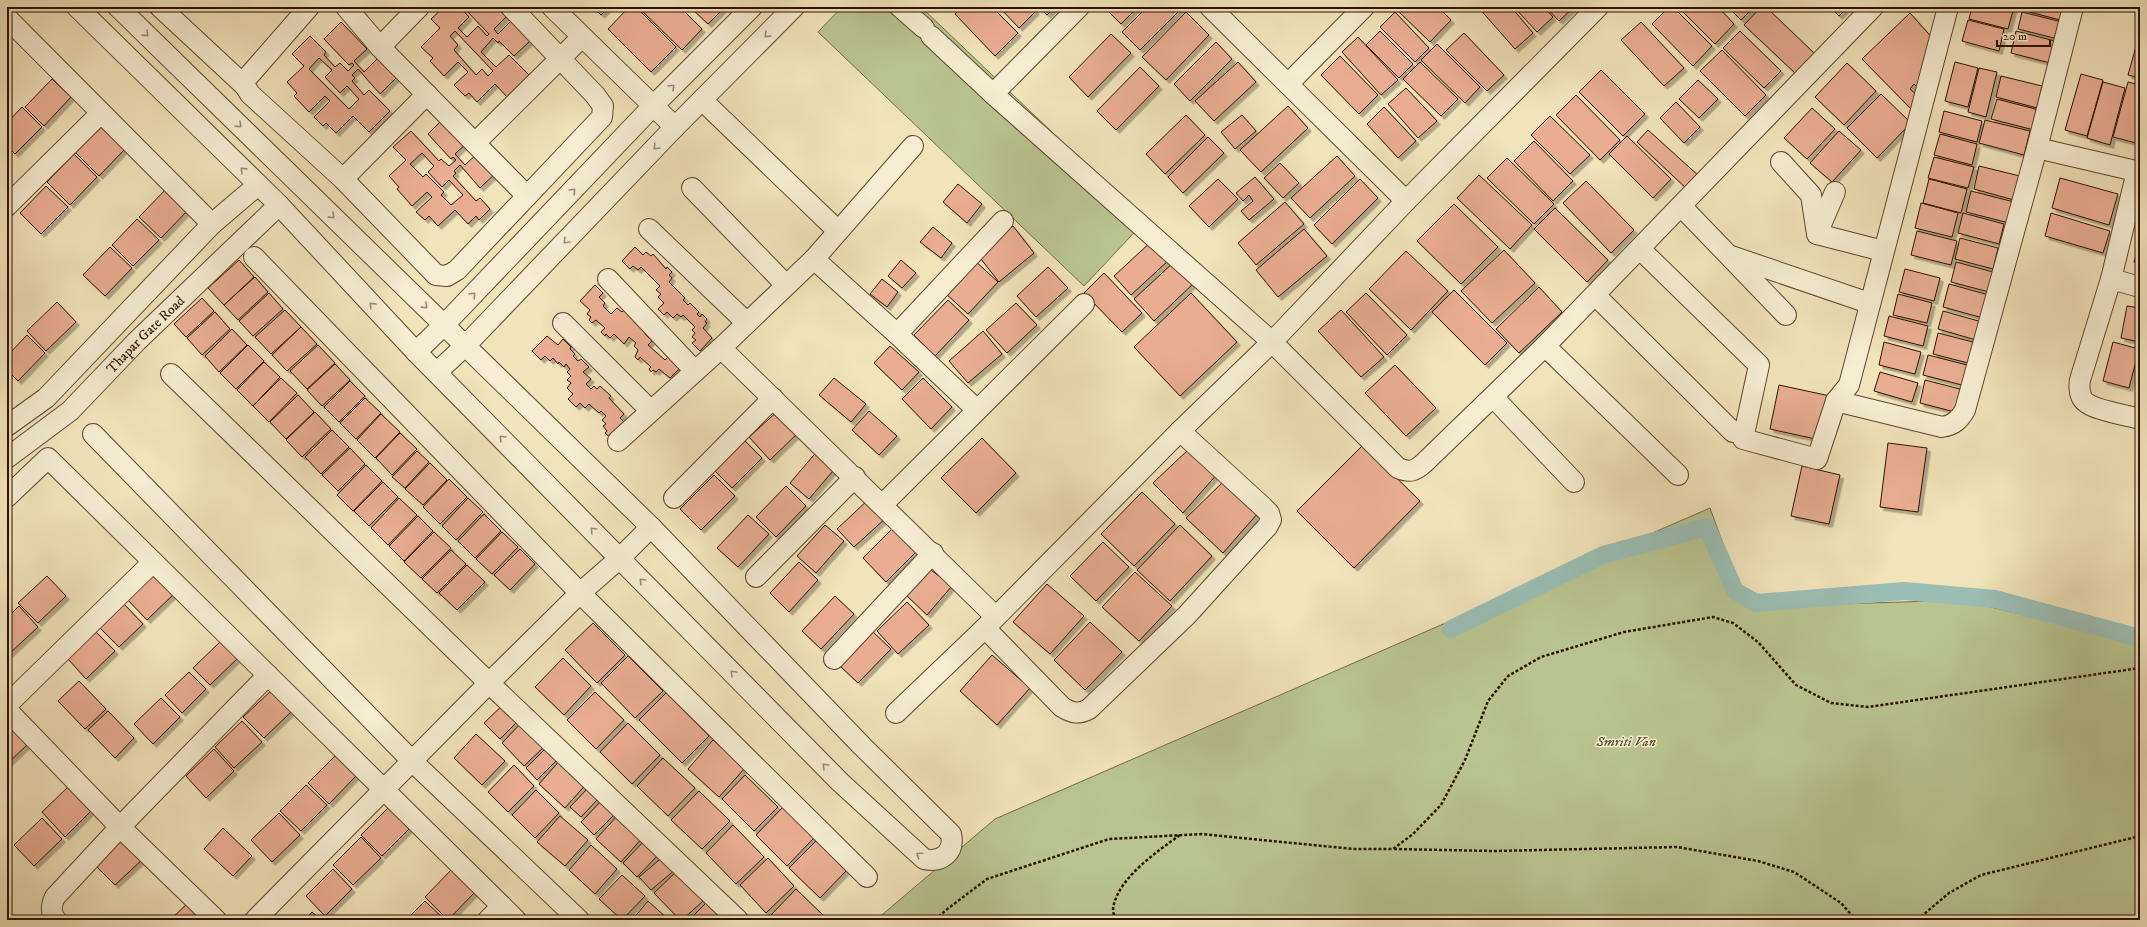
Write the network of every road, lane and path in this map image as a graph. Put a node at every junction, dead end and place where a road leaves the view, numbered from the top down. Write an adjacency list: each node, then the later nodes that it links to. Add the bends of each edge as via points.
1 (77, 7): 37 (street, one-way to 1)
2 (118, 7): 65 (street, one-way to 65)
3 (160, 7): 24 (street)
4 (309, 7): 24 (street, via 246,79)
5 (346, 7): 21 (street)
6 (419, 7): 21 (street)
7 (511, 7): 22 (street)
8 (552, 7): 20 (street)
9 (752, 7): 28 (street, one-way to 9)
10 (794, 7): 27 (street, one-way to 27)
11 (900, 7): 26 (street)
12 (1079, 7): 26 (street)
13 (1210, 7): 23 (street)
14 (1364, 7): 23 (street)
15 (1598, 7): 41 (street)
16 (1874, 7): 44 (street)
17 (1948, 7): 51 (street)
18 (2073, 7): 33 (street)
19 (7, 18): 29 (street)
20 (582, 37): 22 (street); 28 (street)
21 (380, 47): 25 (street)
22 (560, 58): 31 (street); 40 (street, via 603,106 602,117)
23 (1288, 84): 41 (street)
24 (245, 86): 36 (street, via 250,94)
25 (427, 94): 31 (street); 36 (street)
26 (992, 94): 67 (street)
27 (702, 100): 30 (street); 48 (street)
28 (653, 106): 30 (street); 65 (street, one-way to 28)
29 (101, 112): 43 (street); 46 (street)
30 (675, 127): 68 (street, one-way to 68)
31 (475, 143): 40 (street)
32 (913, 146): 48 (street)
33 (2037, 148): 35 (street); 77 (street, via 1965,410 1959,420 1942,427)
34 (1781, 162): 49 (street, via 1811,195)
35 (2138, 172): 56 (street)
36 (343, 179): 40 (street, via 436,275 447,276 457,270)
37 (258, 185): 42 (street); 46 (street)
38 (692, 188): 57 (street)
39 (1835, 192): 49 (street)
40 (527, 196)
41 (1406, 201): 67 (street)
42 (279, 205): 71 (street, one-way to 42); 86 (street, Thapar Gate Road, via 137,341 70,411)
43 (7, 206)
44 (1681, 206): 50 (street); 52 (street)
45 (1003, 222): 66 (street)
46 (212, 224): 81 (street, via 46,398)
47 (649, 229): 64 (street)
48 (838, 230): 54 (street)
49 (1817, 234): 51 (street)
50 (1640, 249): 59 (street); 77 (street, via 1759,366 1743,439 1817,459)
51 (1883, 251): 60 (street)
52 (1728, 255): 60 (street); 62 (street)
53 (254, 257): 98 (street)
54 (814, 259): 57 (street); 66 (street)
55 (608, 279): 73 (street)
56 (2111, 279): 58 (street); 80 (street, via 2079,390 2082,399 2090,406)
57 (786, 286): 64 (street)
58 (2140, 287)
59 (1595, 295): 69 (street); 83 (street)
60 (1869, 303): 77 (street, via 1849,385)
61 (1084, 304): 78 (street)
62 (1786, 315)
63 (562, 323): 79 (street)
64 (747, 323): 70 (street)
65 (444, 325): 68 (street); 71 (street)
66 (897, 334): 78 (street)
67 (1272, 342): 75 (street, via 1398,468 1407,472 1415,471); 82 (street)
68 (465, 346): 72 (street); 93 (street)
69 (1545, 346): 75 (street); 87 (street)
70 (721, 348): 73 (street); 76 (street)
71 (416, 352): 72 (street)
72 (437, 372): 95 (street, one-way to 72)
73 (695, 372): 79 (street)
74 (171, 374): 103 (street)
75 (1493, 397): 89 (street)
76 (773, 398): 88 (street); 91 (street)
77 (1836, 401)
78 (977, 410): 92 (street)
79 (651, 411): 85 (street)
80 (2140, 419)
81 (7, 426)
82 (1180, 431): 99 (street); 99 (street, via 1263,507 1271,520 1187,615 1089,710 1080,714 1071,713 1062,707)
83 (1733, 432)
84 (93, 434): 107 (street)
85 (618, 441)
86 (7, 458)
87 (1678, 475)
88 (855, 477): 92 (street); 97 (street)
89 (1574, 482)
90 (7, 497): 96 (street, via 48,458)
91 (674, 498)
92 (882, 505): 94 (street)
93 (650, 527): 95 (street); 95 (street, one-way to 95, via 951,834 951,850 933,861 924,859 912,850 840,782)
94 (932, 553): 99 (street); 100 (street)
95 (620, 558): 98 (street)
96 (153, 562): 102 (street); 104 (street)
97 (756, 577)
98 (580, 593): 103 (street); 113 (street)
99 (990, 622): 106 (street)
100 (834, 659)
101 (2140, 668): 112 (path, via 1868,707 1831,704 1796,685 1758,642 1732,623 1713,617 1624,632 1541,657 1508,676 1488,701 1465,760 1441,805 1413,834)
102 (268, 675): 108 (street); 109 (street)
103 (489, 683): 107 (street); 121 (street)
104 (7, 705)
105 (7, 710): 109 (street)
106 (896, 712)
107 (412, 761): 108 (street); 120 (street)
108 (384, 788): 114 (street); 117 (street)
109 (120, 827): 115 (street, via 55,897 51,906); 116 (street)
110 (1181, 835): 112 (path, via 1202,834 1359,850); 122 (path, via 1109,839 987,878); 123 (path, via 1146,859 1130,877 1113,905)
111 (2140, 836): 125 (path, via 1981,875 1949,893)
112 (1393, 849): 124 (path, via 1494,851 1677,847 1758,861 1794,872 1841,903)
113 (867, 877)
114 (502, 906): 118 (street); 119 (street)
115 (56, 920)
116 (216, 920)
117 (255, 920)
118 (488, 920)
119 (516, 920)
120 (579, 920)
121 (738, 920)
122 (935, 920)
123 (1114, 920)
124 (1856, 920)
125 (1917, 920)

